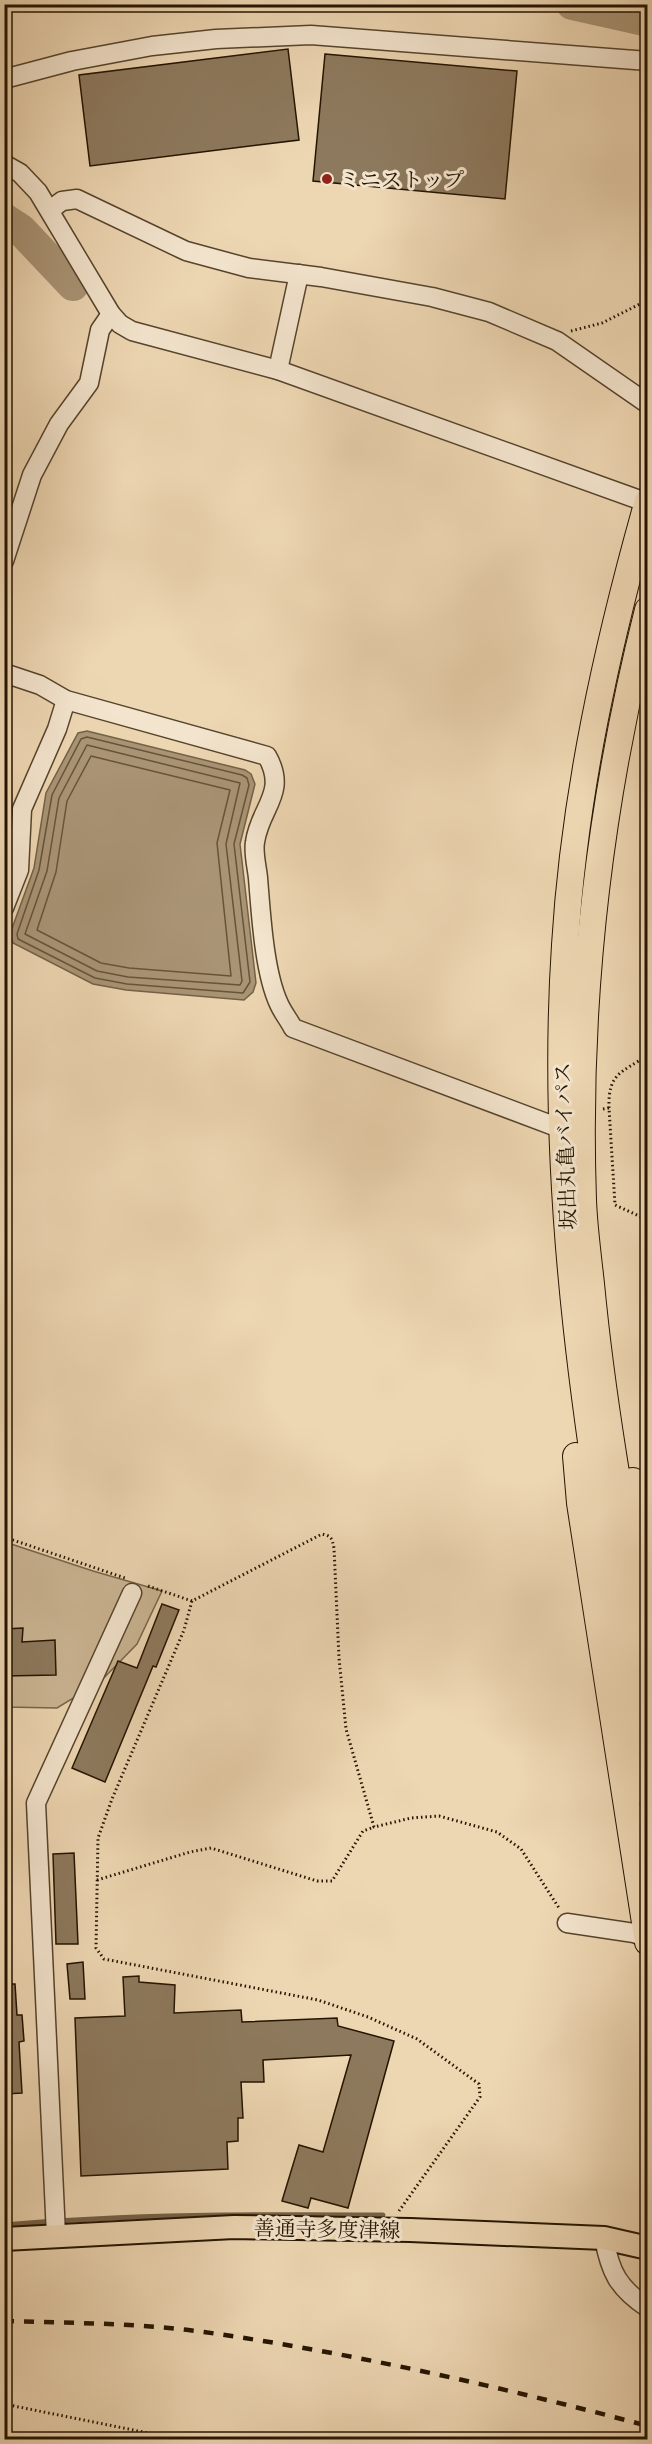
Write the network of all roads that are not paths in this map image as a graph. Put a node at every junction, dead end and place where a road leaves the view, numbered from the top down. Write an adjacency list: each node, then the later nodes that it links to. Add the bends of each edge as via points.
1 (648, 61): 2 (street, via 311,35 152,46)
2 (4, 79)
3 (4, 164): 4 (street, via 30,183)
4 (50, 210): 5 (street, via 62,201 77,199 186,251 249,268); 6 (street)
5 (298, 274): 7 (street); 8 (street, via 432,297 489,312 557,341)
6 (111, 314): 7 (street, via 132,331); 10 (street, via 100,330 89,383 59,424 32,475)
7 (278, 370): 9 (street)
8 (648, 404)
9 (647, 502): 15 (highway, 坂出丸亀バイパス, via 594,719 574,844 565,946)
10 (4, 561)
11 (648, 610): 17 (highway, 坂出丸亀バイパス, via 621,726 592,913 582,1064 583,1201)
12 (4, 673): 13 (street, via 40,685)
13 (66, 700): 14 (street, via 22,809 19,870); 15 (street, via 267,756 275,770 276,783 255,842 259,893 273,988 293,1028)
14 (4, 908)
15 (562, 1129): 16 (highway, 坂出丸亀バイパス)
16 (564, 1204): 21 (highway, 坂出丸亀バイパス, via 593,1468); 23 (highway, via 565,1341 580,1503)
17 (592, 1296): 18 (highway); 20 (highway, 坂出丸亀バイパス, via 614,1465)
18 (648, 1547)
19 (133, 1585): 24 (street, via 36,1803)
20 (648, 1657)
21 (648, 1793)
22 (567, 1923): 23 (street, via 634,1933)
23 (647, 1940)
24 (56, 2226): 25 (main road, 善通寺多度津線, via 385,2229); 26 (main road, 善通寺多度津線)
25 (604, 2238): 27 (main road, 善通寺多度津線); 28 (street, via 617,2281)
26 (4, 2239)
27 (648, 2248)
28 (648, 2308)

